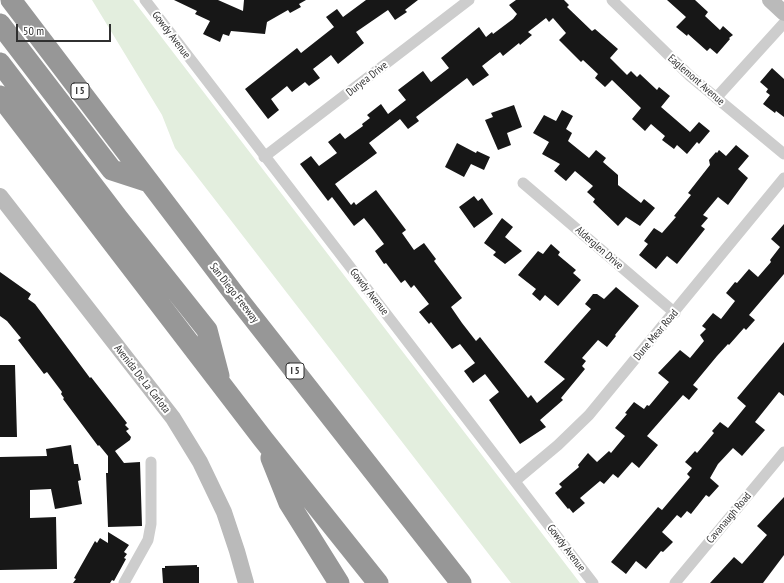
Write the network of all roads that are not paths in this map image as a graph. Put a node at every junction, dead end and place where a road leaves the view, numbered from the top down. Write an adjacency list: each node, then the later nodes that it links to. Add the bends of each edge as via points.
1 (11, 0): 15 (highway, San Diego Freeway / I 5)
2 (145, 0): 13 (street, Gowdy Avenue)
3 (469, 0): 13 (street, Duryea Drive)
4 (612, 0): 11 (street, Eaglemont Avenue, via 665,53)
5 (770, 0): 6 (main road)
6 (784, 13)
7 (784, 23): 11 (street)
8 (0, 24): 15 (highway, via 112,170)
9 (0, 63): 19 (highway, via 207,330)
10 (0, 96): 19 (highway)
11 (716, 98): 12 (street, Eaglemont Avenue)
12 (784, 154)
13 (264, 157): 23 (street, Gowdy Avenue)
14 (784, 178): 18 (street, Dune Mear Road)
15 (149, 182): 24 (highway, San Diego Freeway / I 5)
16 (523, 183): 18 (street, Alderglen Drive)
17 (0, 196): 26 (main road, Avenida De La Carlota, via 173,418 200,462 224,512)
18 (675, 313): 23 (street, Dune Mear Road, via 589,415)
19 (221, 384): 20 (highway)
20 (263, 439): 27 (highway, via 289,503); 28 (highway)
21 (784, 452): 32 (street, Cavanaugh Road)
22 (150, 462): 25 (street, via 151,524 148,540)
23 (515, 481): 31 (street, Gowdy Avenue)
24 (442, 558): 29 (highway, San Diego Freeway / I 5); 30 (highway)
25 (124, 583)
26 (246, 583)
27 (339, 583)
28 (378, 583)
29 (461, 583)
30 (474, 583)
31 (592, 583)
32 (675, 583)

